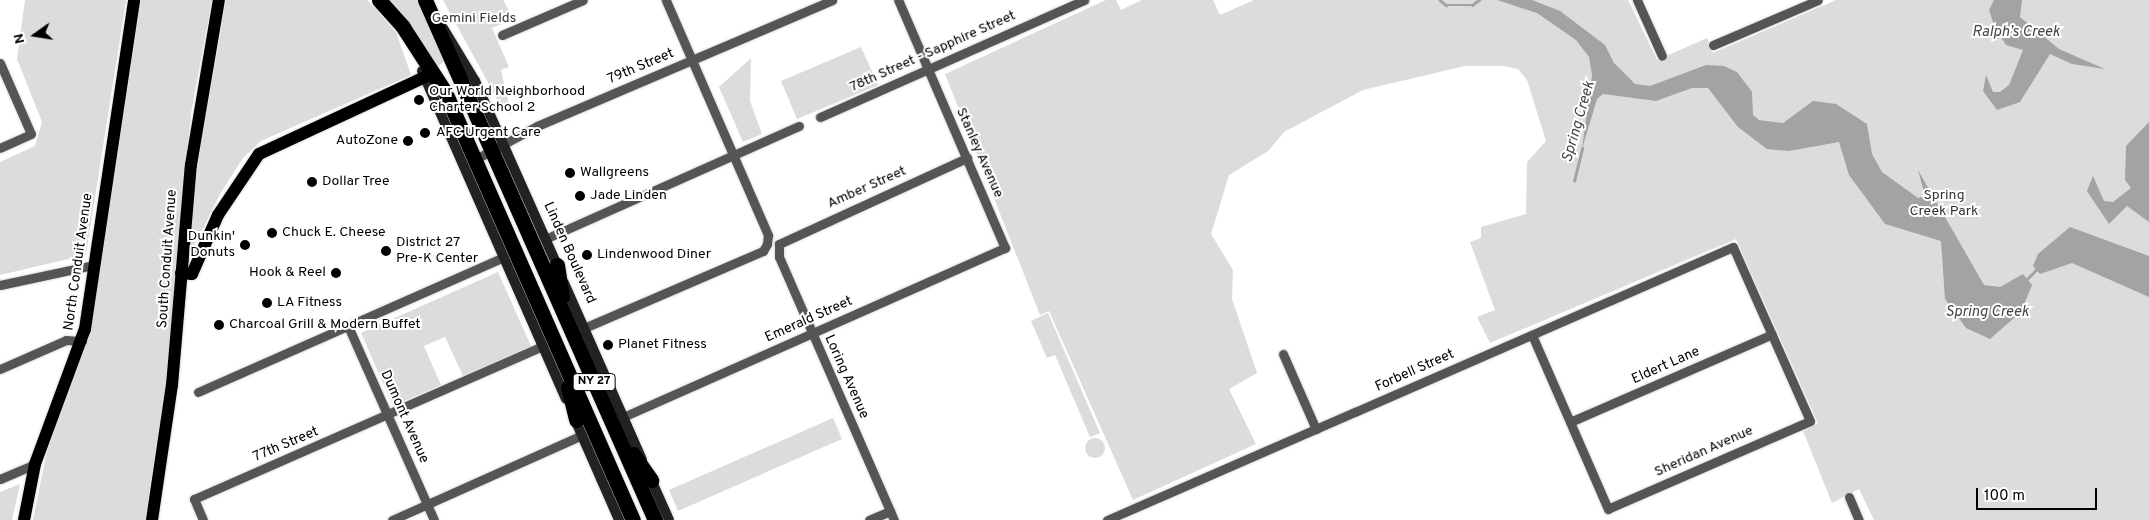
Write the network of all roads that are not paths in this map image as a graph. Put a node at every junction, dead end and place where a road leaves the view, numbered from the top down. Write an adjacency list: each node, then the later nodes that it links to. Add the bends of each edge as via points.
1 (134, 0): 30 (main road, North Conduit Avenue)
2 (219, 0): 32 (main road, South Conduit Avenue, via 191,165)
3 (379, 0): 18 (highway, NY 27, via 403,27)
4 (583, 0): 12 (street)
5 (666, 0): 15 (street)
6 (832, 0): 15 (street, 79th Street)
7 (898, 0): 17 (street, Stanley Avenue)
8 (1084, 0): 17 (street, 78th Street - Sapphire Street)
9 (1637, 0): 14 (street)
10 (1818, 0): 13 (street)
11 (426, 2): 21 (highway, Linden Boulevard / NY 27)
12 (502, 35)
13 (1714, 45)
14 (1662, 56)
15 (693, 61): 21 (street, 79th Street); 23 (street)
16 (0, 63): 22 (street, via 31,134)
17 (927, 70): 19 (street, 78th Street - Sapphire Street); 24 (street, Stanley Avenue)
18 (430, 75): 25 (highway, NY 27); 32 (main road, via 259,154 226,202)
19 (820, 117)
20 (799, 126): 23 (street)
21 (497, 147): 25 (street, 79th Street); 26 (street, Linden Boulevard); 34 (highway, Linden Boulevard / NY 27)
22 (0, 148)
23 (733, 153): 26 (street); 36 (street, via 768,235 763,251)
24 (967, 158): 27 (street, Amber Street); 28 (street, Stanley Avenue)
25 (470, 162): 29 (street); 42 (highway, NY 27)
26 (545, 239): 31 (street, Linden Boulevard)
27 (779, 244): 37 (street, Loring Avenue, via 779,257)
28 (1005, 248): 37 (street, Emerald Street)
29 (504, 257): 35 (street); 41 (street)
30 (93, 265): 33 (street); 40 (main road, North Conduit Avenue)
31 (557, 265): 34 (highway); 36 (street, Linden Boulevard)
32 (187, 273): 60 (main road, South Conduit Avenue)
33 (0, 284)
34 (566, 321): 48 (highway, Linden Boulevard / NY 27)
35 (348, 326): 45 (street); 46 (street, Dumont Avenue)
36 (584, 328): 48 (street, Linden Boulevard)
37 (813, 334): 48 (street, Emerald Street); 57 (street, Loring Avenue)
38 (1772, 334): 39 (street, Forbell Street, via 1733,247); 49 (street, Eldert Lane); 49 (street, Sheridan Avenue, via 1810,421 1608,509)
39 (1532, 335): 49 (street); 50 (street, Forbell Street)
40 (82, 340): 44 (street, via 66,340); 52 (main road, North Conduit Avenue)
41 (543, 346): 46 (street); 47 (street)
42 (561, 354): 47 (highway); 65 (highway, NY 27)
43 (1283, 354): 50 (street)
44 (0, 369)
45 (198, 392)
46 (388, 416): 56 (street, Dumont Avenue); 61 (street, 77th Street, via 194,499)
47 (576, 420): 51 (street)
48 (618, 422): 54 (highway); 66 (highway, Linden Boulevard / NY 27)
49 (1570, 422)
50 (1316, 429): 58 (street, Forbell Street)
51 (582, 435): 56 (street); 64 (street)
52 (35, 464): 53 (street); 59 (main road, North Conduit Avenue)
53 (0, 479)
54 (651, 480): 67 (street)
55 (1849, 497): 71 (street)
56 (427, 505): 62 (street); 63 (street, Dumont Avenue)
57 (890, 511): 68 (street); 69 (street, Loring Avenue)
58 (1125, 516): 70 (street, Forbell Street)
59 (24, 520)
60 (152, 520)
61 (203, 520)
62 (392, 520)
63 (434, 520)
64 (619, 520)
65 (633, 520)
66 (655, 520)
67 (669, 520)
68 (869, 520)
69 (894, 520)
70 (1107, 520)
71 (1859, 520)

